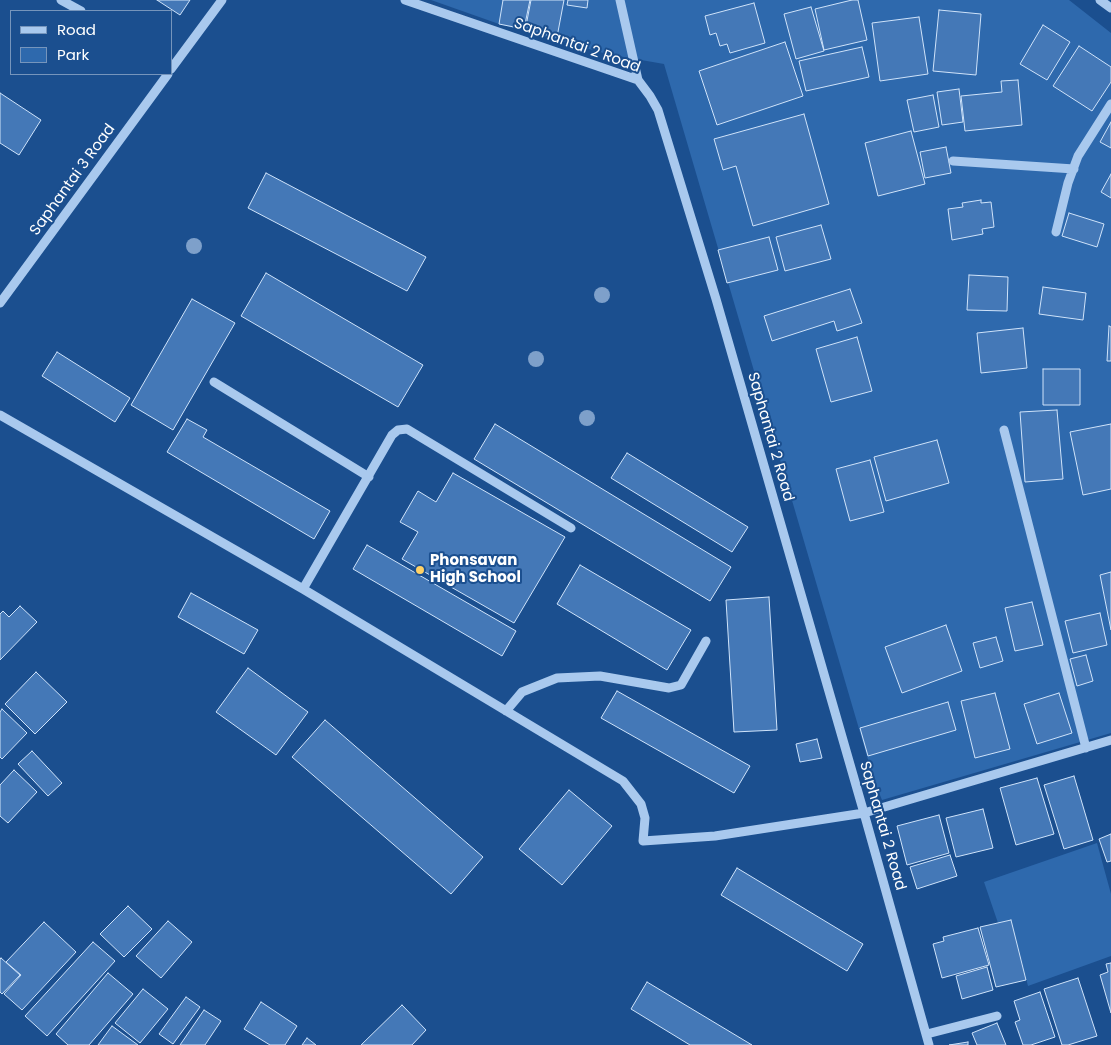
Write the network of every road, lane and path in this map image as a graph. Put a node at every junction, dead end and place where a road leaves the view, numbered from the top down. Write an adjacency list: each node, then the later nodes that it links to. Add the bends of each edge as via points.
1 (61, 0): 7 (street)
2 (222, 0): 8 (street)
3 (405, 0): 10 (street, Saphantai 2 Road)
4 (620, 0): 10 (street)
5 (1100, 0): 6 (street)
6 (1111, 8)
7 (79, 10)
8 (173, 64)
9 (167, 75): 15 (street, Saphantai 3 Road)
10 (638, 80): 26 (street, Saphantai 2 Road, via 658,110)
11 (1111, 104): 13 (street, via 1078,156)
12 (953, 161): 13 (street)
13 (1074, 169): 14 (street, via 1065,191)
14 (1056, 232)
15 (0, 303)
16 (214, 382): 19 (street)
17 (0, 415): 21 (street)
18 (1004, 430): 25 (street)
19 (368, 477): 20 (street, via 392,434 407,429); 21 (street)
20 (571, 528)
21 (303, 589): 23 (street)
22 (706, 641): 23 (street, via 681,685 669,688 600,676 557,678 522,692)
23 (506, 711): 26 (street, via 623,781 641,804 645,818 643,841 715,836)
24 (1111, 740): 25 (street)
25 (1086, 748): 26 (street)
26 (864, 812): 28 (street, Saphantai 2 Road)
27 (998, 1016): 28 (street)
28 (927, 1034): 29 (street, Saphantai 2 Road)
29 (929, 1045)

